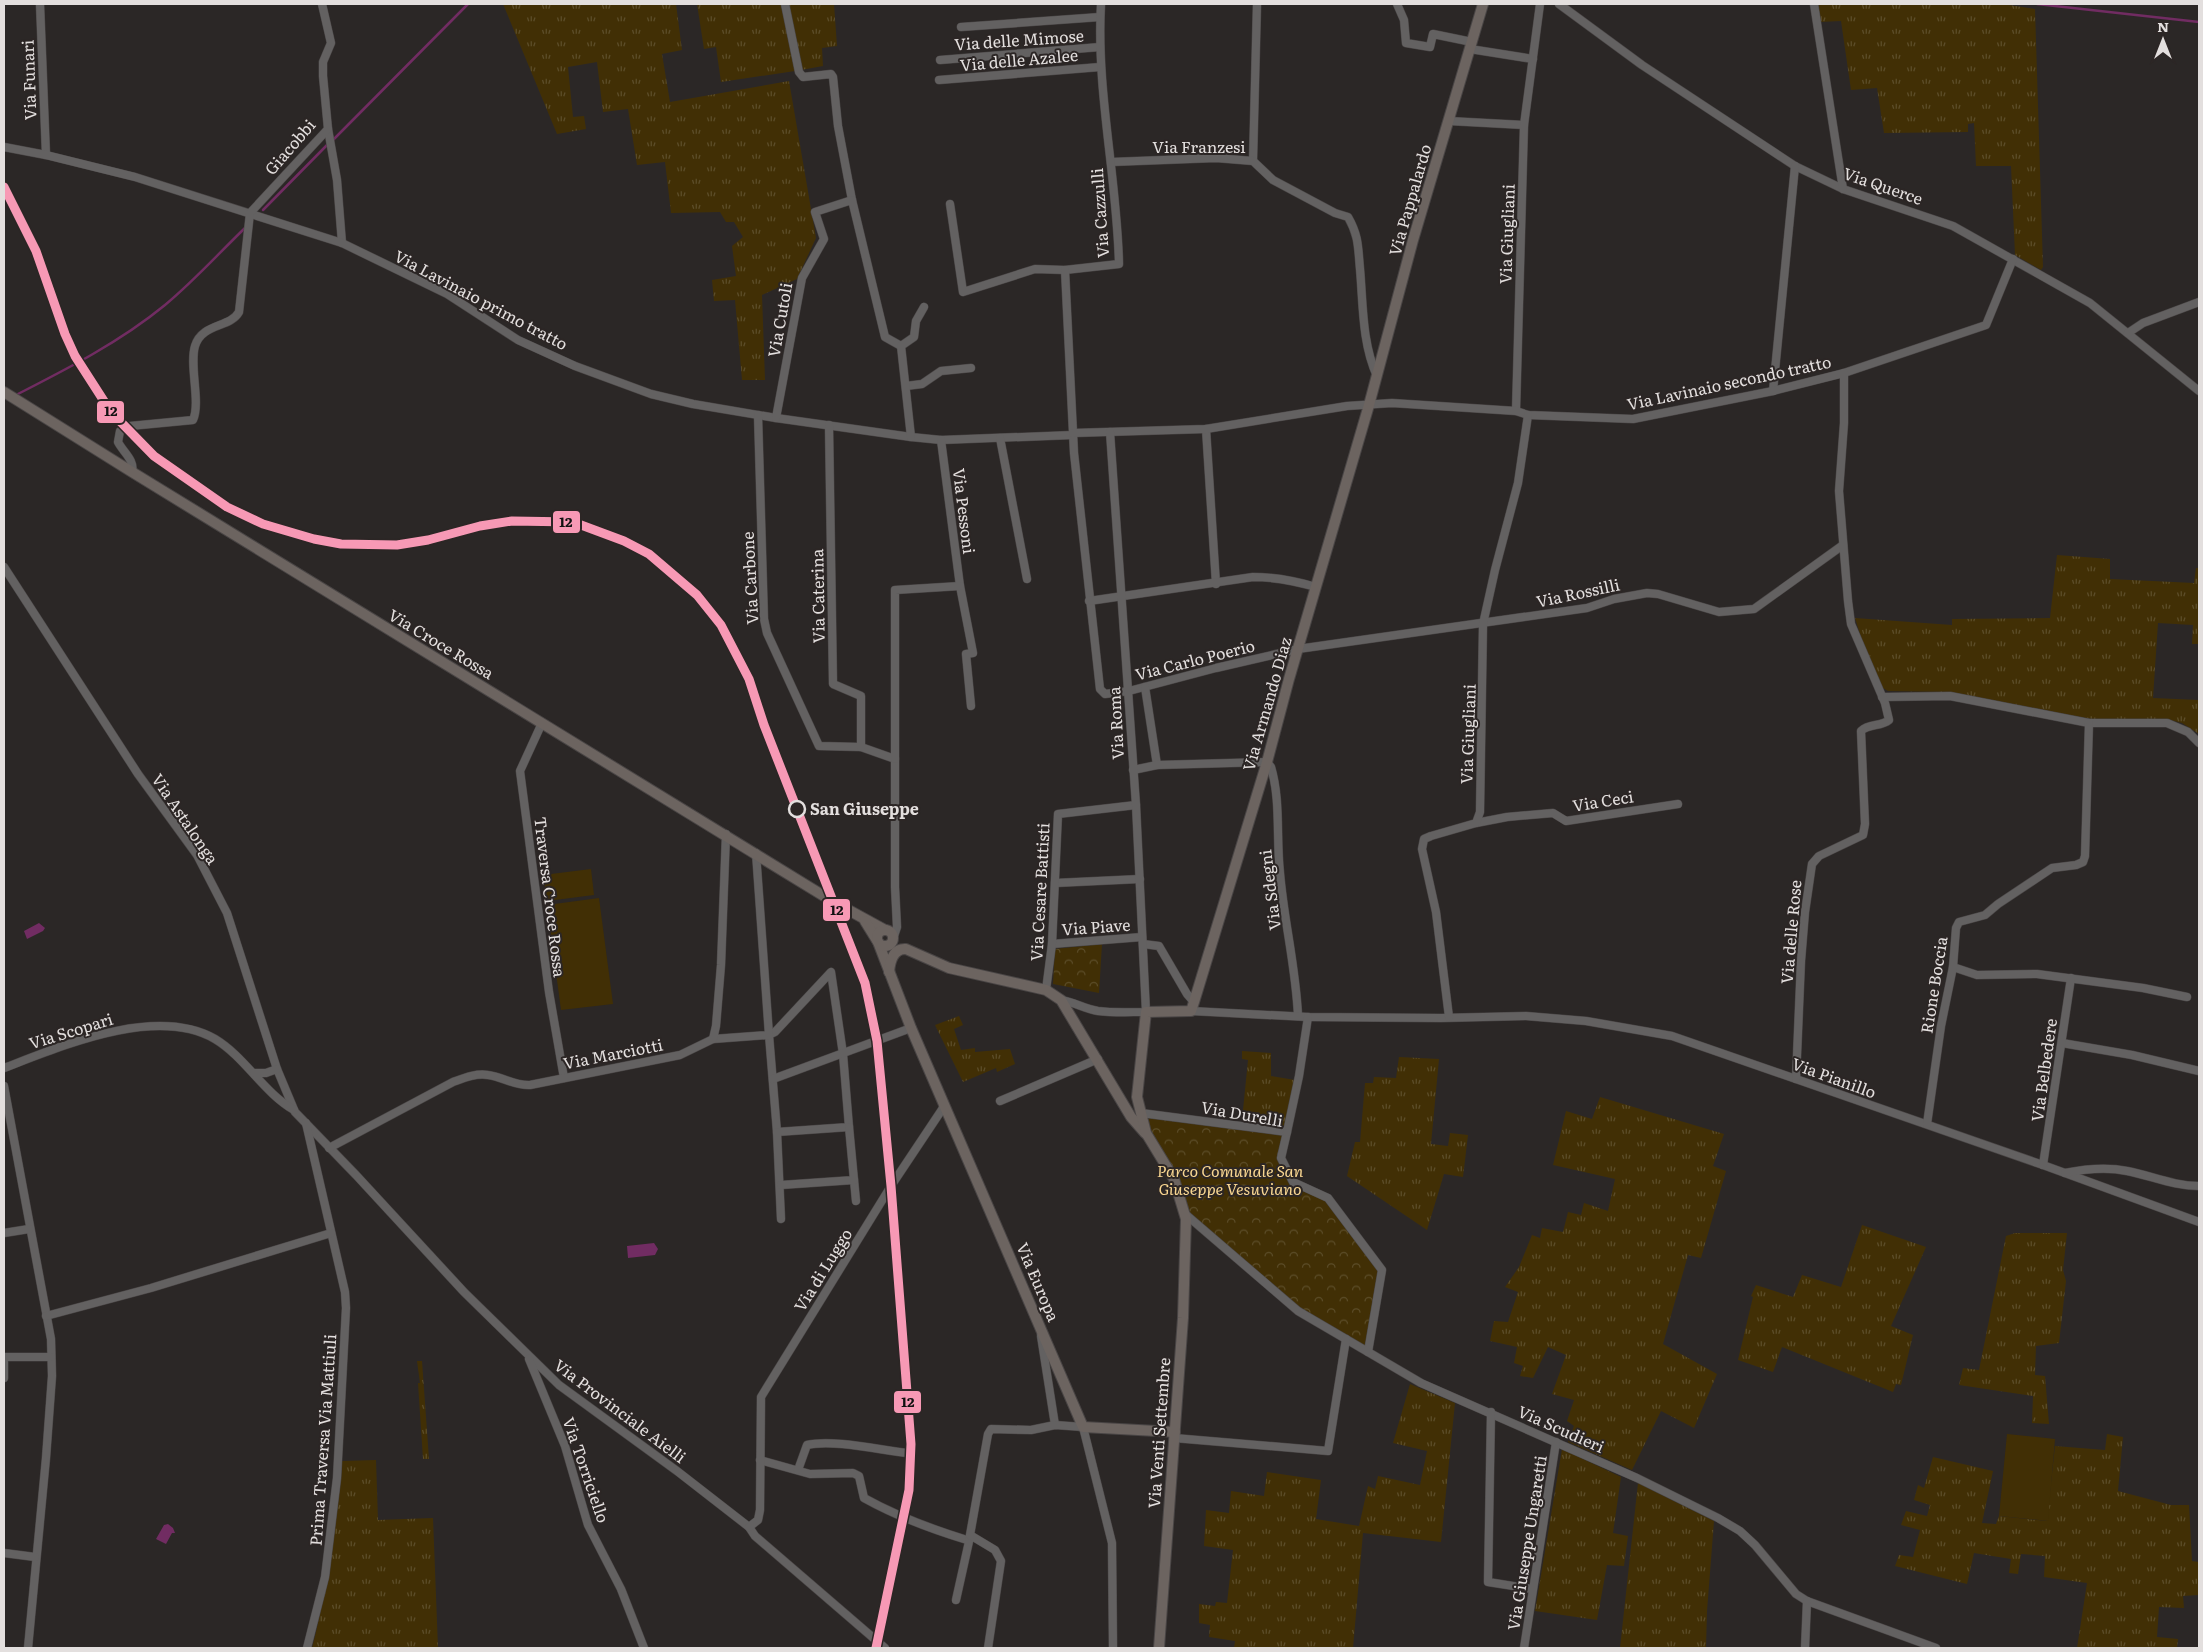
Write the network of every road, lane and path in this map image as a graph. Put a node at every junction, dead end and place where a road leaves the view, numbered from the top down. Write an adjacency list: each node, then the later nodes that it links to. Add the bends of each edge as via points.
1 (40, 4): 23 (street, Via Funari)
2 (322, 4): 21 (street, Giacobbi, via 331,42 323,76)
3 (785, 4): 28 (street, via 799,72 803,77 826,73 833,77 838,126)
4 (1101, 4): 11 (street, Via Cazzulli)
5 (1257, 4): 24 (street)
6 (1397, 4): 13 (street, via 1404,20 1406,44 1430,47 1433,34)
7 (1482, 4): 13 (main road, Via Pappalardo)
8 (1540, 4): 15 (street, Via Giugliani)
9 (1559, 4): 26 (street, Via Querce, via 1659,76)
10 (1814, 4): 27 (street)
11 (1100, 17): 12 (street); 14 (street, Via Cazzulli)
12 (961, 27)
13 (1471, 45): 15 (street); 19 (main road, Via Pappalardo)
14 (1100, 47): 16 (street, Via delle Mimose); 17 (street, Via Cazzulli)
15 (1533, 59): 20 (street, Via Giugliani)
16 (940, 60)
17 (1100, 67): 18 (street, Via delle Azalee); 25 (street, Via Cazzulli)
18 (939, 80)
19 (1449, 121): 20 (street); 40 (main road, Via Pappalardo)
20 (1524, 125): 46 (street, Via Giugliani)
21 (329, 133): 30 (street, Giacobbi); 31 (street)
22 (4, 147): 23 (street, Via Lavinaio primo tratto)
23 (46, 155): 30 (street, Via Lavinaio primo tratto, via 135,177)
24 (1253, 161): 25 (street, Via Franzesi, via 1216,158); 40 (street, Via Franzesi, via 1273,180 1348,217 1357,232 1365,325)
25 (1111, 162): 33 (street, Via Cazzulli, via 1119,264)
26 (1795, 166): 27 (street, Via Querce); 42 (street)
27 (1843, 189): 32 (street, Via Querce, via 1953,226)
28 (852, 200): 37 (street, via 885,337); 49 (street, Via Cutoli, via 815,212 824,239 802,278)
29 (950, 204): 33 (street, via 963,292 1035,269)
30 (250, 213): 31 (street, Via Lavinaio primo tratto); 57 (street, via 239,312 233,319 210,327 195,346 195,417 190,421 130,426 120,431 118,442 130,459)
31 (342, 243): 47 (street, Via Lavinaio primo tratto, via 430,286 518,340 575,366 652,394)
32 (2013, 259): 36 (street, Via Querce, via 2090,303); 39 (street, Via Lavinaio secondo tratto, via 1986,325)
33 (1065, 270): 53 (street)
34 (2199, 302): 36 (street, via 2143,323)
35 (924, 307): 37 (street, via 916,321 914,337)
36 (2128, 333): 43 (street, Via Querce)
37 (900, 346): 41 (street)
38 (971, 368): 41 (street, via 941,371 922,384)
39 (1844, 373): 42 (street, Via Lavinaio secondo tratto); 58 (street, Via delle Rose, via 1839,491)
40 (1377, 376): 45 (main road, Via Pappalardo)
41 (906, 386): 54 (street)
42 (1772, 391): 48 (street, Via Lavinaio secondo tratto, via 1633,420)
43 (2199, 391)
44 (5, 392): 57 (main road, Via Croce Rossa)
45 (1369, 404): 46 (street, Via Lavinaio secondo tratto); 51 (street, Via Lavinaio primo tratto); 63 (main road, Via Armando Diaz)
46 (1516, 411): 48 (street, Via Lavinaio secondo tratto)
47 (758, 415): 49 (street, Via Lavinaio primo tratto); 75 (street, Via Carbone, via 767,633 816,744)
48 (1528, 415): 66 (street, Via Giugliani, via 1518,483)
49 (776, 418): 50 (street, Via Lavinaio primo tratto)
50 (829, 425): 54 (street, Via Lavinaio primo tratto); 75 (street, Via Caterina, via 833,684 861,696)
51 (1206, 429): 52 (street, Via Lavinaio primo tratto); 61 (street)
52 (1110, 432): 53 (street, Via Lavinaio primo tratto); 64 (street, Via Roma)
53 (1073, 434): 55 (street, Via Lavinaio primo tratto); 65 (street, Via Carlo Poerio)
54 (911, 437): 56 (street, Via Lavinaio primo tratto)
55 (1000, 438): 56 (street, Via Lavinaio primo tratto); 60 (street)
56 (942, 440): 62 (street, Via Pessoni)
57 (132, 472): 72 (main road, Via Croce Rossa)
58 (1843, 545): 66 (street, Via Rossilli, via 1754,609 1719,612 1647,593 1587,608); 70 (street, Via delle Rose, via 1851,624)
59 (4, 567): 111 (street, Via Astalonga, via 138,774 197,855 227,913)
60 (1027, 579)
61 (1216, 584): 63 (street, via 1269,577); 64 (street)
62 (960, 586): 71 (street, Via Pessoni, via 974,654 966,654); 76 (street, via 895,590)
63 (1316, 587): 67 (main road, Via Armando Diaz)
64 (1122, 597): 65 (street); 69 (street, Via Roma)
65 (1089, 601): 69 (street, Via Carlo Poerio, via 1100,689 1105,694)
66 (1483, 624): 67 (street, Via Rossilli, via 1415,631); 82 (street, Via Giugliani, via 1480,812)
67 (1298, 650): 68 (street, Via Carlo Poerio); 77 (main road, Via Armando Diaz)
68 (1145, 687): 69 (street, Via Carlo Poerio); 78 (street)
69 (1129, 692): 79 (street, Via Roma)
70 (1882, 697): 73 (street, via 1950,696); 116 (street, Via delle Rose, via 1889,720 1861,731 1863,835 1819,856 1812,864 1801,961)
71 (971, 706)
72 (542, 723): 83 (main road, Via Croce Rossa); 114 (street, Traversa Croce Rossa, via 520,771 549,992)
73 (2089, 723): 74 (street, via 2167,723 2188,732); 93 (street, Rione Boccia, via 2083,862 2052,868 1985,916 1958,922)
74 (2199, 743)
75 (861, 747): 76 (street)
76 (895, 759): 88 (street, via 897,923)
77 (1267, 762): 78 (street); 99 (main road, Via Armando Diaz); 101 (street, Via Sdegni, via 1274,778 1278,808 1280,873 1295,970)
78 (1157, 764): 79 (street)
79 (1132, 770): 81 (street, Via Roma)
80 (1678, 804): 82 (street, Via Ceci, via 1566,821 1553,813 1507,816)
81 (1136, 805): 85 (street, Via Roma); 86 (street, Via Cesare Battisti, via 1058,814)
82 (1476, 823): 103 (street, via 1424,839 1422,849 1436,912)
83 (726, 834): 84 (main road, Via Croce Rossa); 106 (street, via 721,965)
84 (756, 853): 87 (main road, Via Croce Rossa); 105 (street)
85 (1140, 879): 86 (street); 89 (street, Via Roma)
86 (1055, 883): 91 (street, Via Cesare Battisti)
87 (864, 920): 88 (main road, Via Croce Rossa); 90 (main road, Via Croce Rossa)
88 (891, 934): 90 (main road, via 878,934); 92 (main road, Via Croce Rossa)
89 (1143, 940): 91 (street, Via Piave); 99 (street, via 1159,946); 100 (street, Via Roma)
90 (878, 942): 94 (main road, Via Europa)
91 (1052, 944): 96 (street, Via Cesare Battisti)
92 (930, 959): 94 (main road, via 902,948 894,954); 96 (main road, via 949,968)
93 (1953, 968): 95 (street, via 1977,975 2037,974); 123 (street, Rione Boccia)
94 (889, 972): 104 (main road, Via Europa)
95 (2071, 978): 97 (street); 107 (street, Via Belbedere)
96 (1046, 990): 98 (main road)
97 (2187, 998)
98 (1061, 1000): 100 (street, via 1100,1011); 109 (main road)
99 (1193, 1007): 100 (main road); 101 (street, Via Pianillo)
100 (1146, 1012): 121 (main road, via 1137,1097)
101 (1298, 1016): 102 (street, Via Pianillo)
102 (1308, 1017): 103 (street, Via Pianillo); 126 (street)
103 (1449, 1017): 116 (street, Via Pianillo, via 1526,1016 1586,1020 1627,1027 1697,1043)
104 (911, 1028): 108 (street); 119 (main road, Via Europa)
105 (769, 1035): 106 (street); 108 (street, via 831,972); 115 (street)
106 (713, 1039): 114 (street, Via Marciotti, via 680,1055)
107 (2062, 1043): 112 (street); 129 (street, Via Belbedere)
108 (842, 1054): 115 (street); 124 (street)
109 (1098, 1059): 118 (street); 127 (main road, via 1131,1117)
110 (4, 1068): 113 (street, Via Scopari, via 85,1039 123,1030 164,1026 194,1030 216,1040)
111 (277, 1069): 113 (street); 120 (street, Via Astalonga)
112 (2199, 1071)
113 (254, 1073): 120 (street, Via Scopari)
114 (564, 1078): 128 (street, Via Marciotti, via 523,1085 490,1075 468,1077)
115 (773, 1079): 125 (street)
116 (1796, 1079): 123 (street, Via Pianillo)
117 (4, 1086): 139 (street)
118 (1000, 1101)
119 (946, 1105): 143 (main road, Via Europa); 157 (street, Via di Luggo, via 891,1186 761,1397)
120 (295, 1112): 122 (street, Via Astalonga)
121 (1141, 1113): 126 (street, Via Durelli); 127 (main road)
122 (306, 1121): 128 (street, Via Astalonga); 141 (street, Prima Traversa Via Mattiuli)
123 (1927, 1124): 129 (street, Via Pianillo)
124 (850, 1127): 125 (street); 132 (street)
125 (777, 1132): 133 (street)
126 (1287, 1132): 145 (street, Via Durelli, via 1281,1158 1293,1182 1328,1198 1382,1270)
127 (1146, 1133): 136 (main road, Via Venti Settembre, via 1174,1179)
128 (329, 1148): 131 (street, Via Astalonga)
129 (2043, 1164): 130 (street, Via Pianillo)
130 (2065, 1173): 134 (street, via 2107,1169); 138 (street, Via Pianillo)
131 (356, 1175): 146 (street, Via Provinciale Aielli, via 416,1243)
132 (854, 1180): 133 (street); 135 (street)
133 (780, 1185): 137 (street)
134 (2199, 1186)
135 (856, 1201)
136 (1185, 1216): 144 (street, Via Scudieri, via 1298,1312); 154 (main road, Via Venti Settembre, via 1183,1318)
137 (781, 1219)
138 (2199, 1222)
139 (29, 1228): 140 (street); 142 (street)
140 (4, 1233)
141 (331, 1233): 142 (street); 167 (street, Prima Traversa Via Mattiuli, via 346,1308 337,1478 325,1577)
142 (46, 1316): 148 (street)
143 (1039, 1324): 152 (street); 153 (main road, Via Europa)
144 (1346, 1339): 145 (street, Via Scudieri); 154 (street, via 1328,1451)
145 (1368, 1352): 151 (street, Via Scudieri, via 1421,1383)
146 (528, 1355): 159 (street, Via Provinciale Aielli, via 559,1385); 168 (street, Via Torriciello, via 565,1446 588,1526 621,1589)
147 (4, 1357): 148 (street)
148 (51, 1358): 162 (street, via 46,1458)
149 (4, 1362): 150 (street)
150 (4, 1378)
151 (1491, 1412): 155 (street, Via Scudieri); 163 (street, via 1488,1582)
152 (1055, 1425): 153 (street); 160 (street, via 1031,1430 991,1429)
153 (1083, 1426): 154 (main road); 171 (street, Via Europa, via 1112,1542)
154 (1174, 1435): 172 (main road, Via Venti Settembre)
155 (1556, 1442): 163 (street, Via Giuseppe Ungaretti); 165 (street, Via Scudieri, via 1718,1518 1750,1541 1796,1594)
156 (907, 1453): 158 (street, via 811,1444 807,1445)
157 (760, 1460): 158 (street); 159 (street, Via di Luggo, via 760,1510 758,1520)
158 (798, 1470): 160 (street, via 810,1474 853,1473 859,1476 864,1498 919,1525)
159 (749, 1527): 169 (street, Via Provinciale Aielli, via 755,1536)
160 (969, 1538): 164 (street); 170 (street, via 995,1550 1000,1561)
161 (4, 1553): 162 (street)
162 (35, 1557): 166 (street)
163 (1532, 1589): 173 (street, Via Giuseppe Ungaretti)
164 (956, 1600)
165 (1807, 1601): 174 (street); 175 (street, Via Scudieri)
166 (28, 1648)
167 (307, 1648)
168 (644, 1648)
169 (886, 1648)
170 (988, 1648)
171 (1113, 1648)
172 (1159, 1648)
173 (1524, 1648)
174 (1805, 1648)
175 (1936, 1648)

